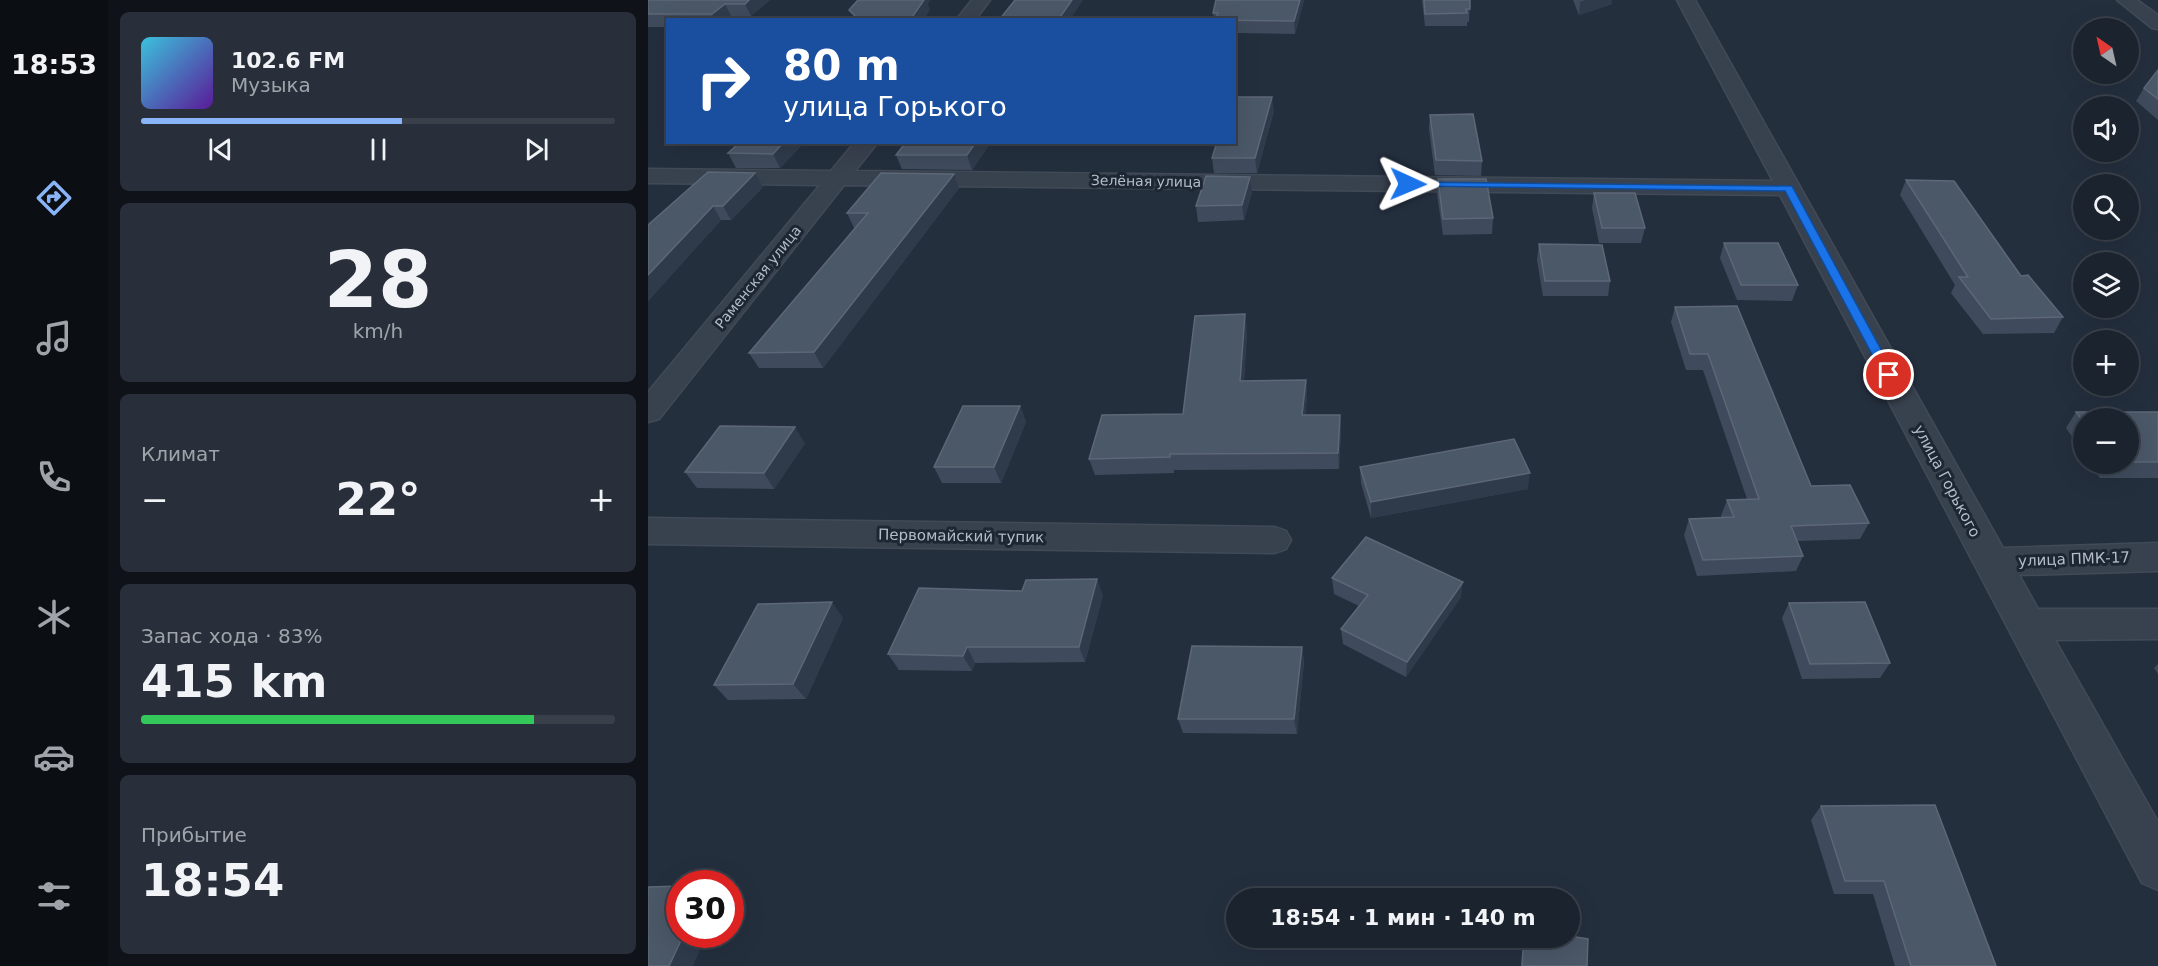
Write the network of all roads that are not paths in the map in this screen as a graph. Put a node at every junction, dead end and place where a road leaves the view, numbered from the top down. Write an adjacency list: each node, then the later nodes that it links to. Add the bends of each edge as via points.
1 (981, 0): 4 (street)
2 (1686, 0): 9 (street, улица Горького)
3 (2126, 0): 5 (street)
4 (967, 18)
5 (2158, 24)
6 (865, 144): 8 (street, Раменская улица)
7 (648, 176): 8 (street, Зелёная улица)
8 (839, 178): 9 (street, Зелёная улица); 10 (street, Раменская улица)
9 (1788, 188): 14 (street, улица Горького)
10 (648, 412)
11 (648, 531): 12 (street, Первомайский тупик)
12 (1274, 540)
13 (2158, 557): 14 (street, улица ПМК-17)
14 (1990, 562): 16 (street, улица Горького)
15 (2158, 624): 16 (street)
16 (2025, 625): 17 (street, улица Горького)
17 (2158, 867)

